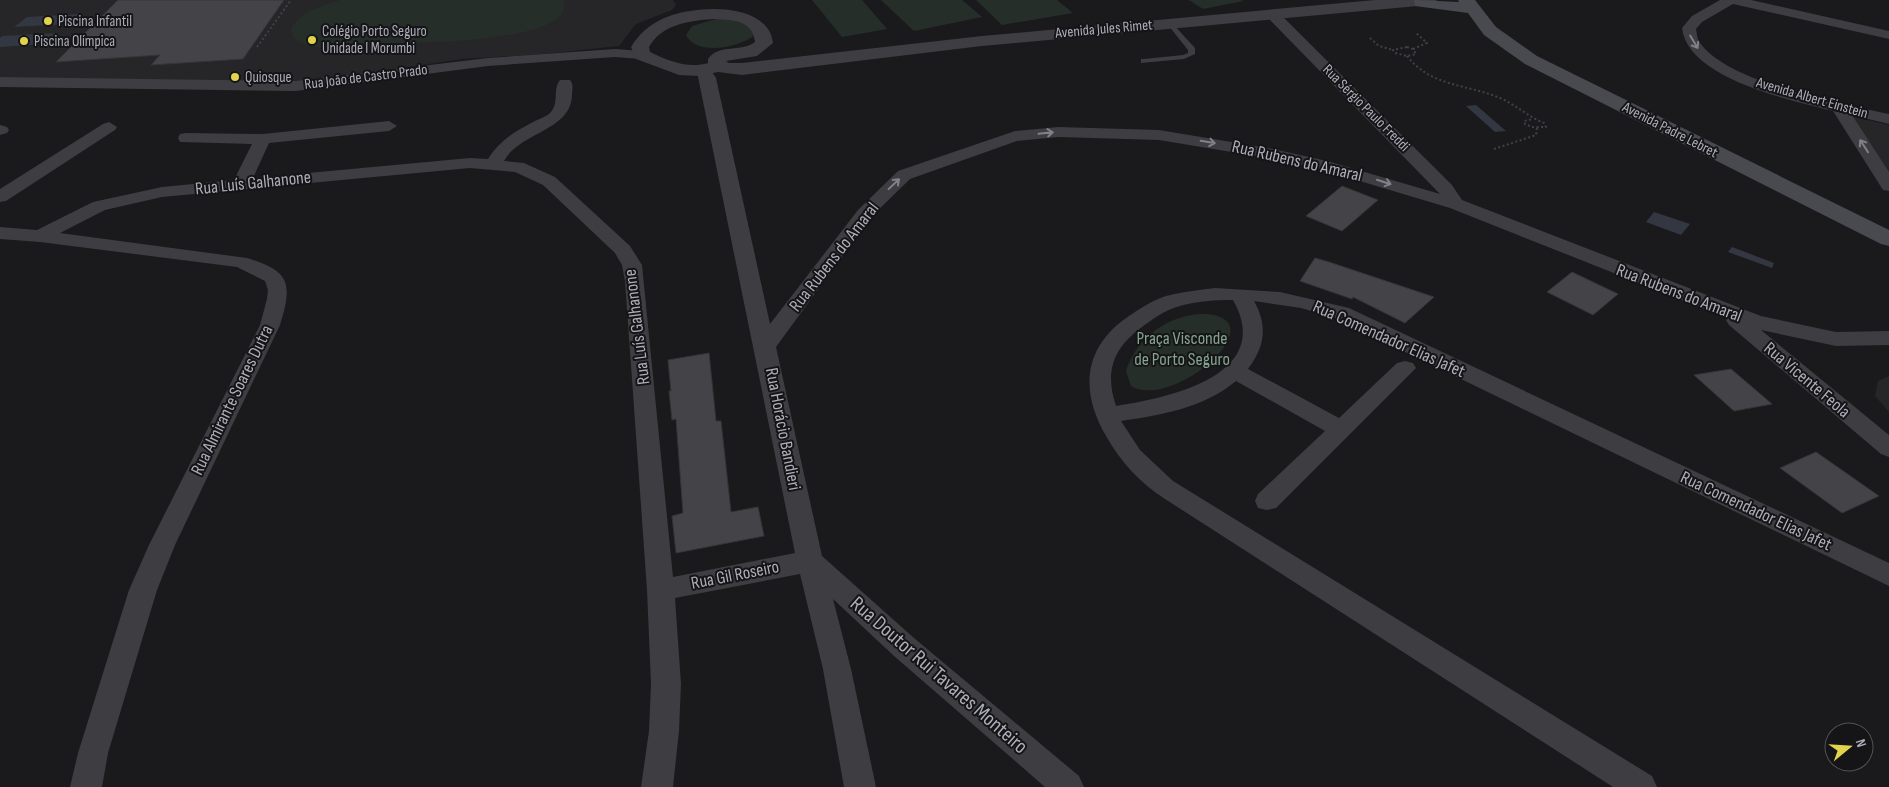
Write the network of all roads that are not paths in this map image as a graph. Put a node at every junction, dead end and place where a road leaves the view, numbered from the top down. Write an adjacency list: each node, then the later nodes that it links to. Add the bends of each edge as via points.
1 (1731, 0): 9 (street); 17 (street, Avenida Albert Einstein, one-way to 17, via 1697,19 1689,28 1694,46 1710,60 1743,78)
2 (1398, 1): 3 (street, Avenida Jules Rimet); 4 (street, Avenida Jules Rimet)
3 (1425, 1): 5 (main road)
4 (1355, 3): 7 (street, Avenida Jules Rimet)
5 (1469, 4): 30 (main road, Avenida Padre Lebret, via 1490,31 1531,60)
6 (686, 8): 10 (street, via 754,22 763,32 764,43); 11 (street, via 643,39)
7 (1273, 15): 8 (street, Avenida Jules Rimet); 27 (street, Rua Sérgio Paulo Freddi, via 1446,189)
8 (1170, 24): 12 (street, Avenida Jules Rimet); 13 (lane, via 1192,50 1191,54)
9 (1889, 35)
10 (758, 49): 12 (street, Avenida Jules Rimet, via 777,58); 14 (street, via 753,53 721,55)
11 (642, 55): 14 (street, Avenida Jules Rimet, via 660,64); 15 (street, Rua João de Castro Prado, via 615,53 488,62 296,86)
12 (815, 60): 14 (street, Avenida Jules Rimet, via 742,69)
13 (1144, 61)
14 (711, 69): 34 (street, Rua Horácio Bandieri, via 708,78)
15 (0, 82)
16 (564, 83): 23 (street, via 564,106 555,117 516,138 502,150)
17 (1838, 106): 18 (street, Avenida Albert Einstein); 25 (street, one-way to 17)
18 (1889, 119)
19 (389, 126): 22 (street)
20 (109, 127): 26 (street)
21 (186, 138): 22 (street)
22 (262, 139): 24 (street)
23 (494, 164): 24 (street, Rua Luís Galhanone, via 426,166); 43 (street, Rua Luís Galhanone, via 518,167 548,181 623,250 632,266)
24 (242, 184): 29 (street, Rua Luís Galhanone, via 128,198 83,213)
25 (1889, 186)
26 (0, 197)
27 (1456, 204): 32 (street, Rua Rubens do Amaral); 34 (street, Rua Rubens do Amaral, one-way to 27, via 864,214 904,176 1015,136 1108,132 1192,140 1327,166)
28 (0, 233): 29 (street, Rua Almirante Soares Dutra)
29 (40, 236): 44 (street, Rua Almirante Soares Dutra, via 240,262 262,268 279,284 279,296 270,325 143,590 101,724)
30 (1889, 239)
31 (1240, 295): 36 (street, via 1254,330 1252,345); 37 (street, Rua Comendador Elias Jafet, via 1173,302 1149,311 1125,329 1106,352 1100,374 1100,394); 42 (street, Rua Comendador Elias Jafet, via 1302,301 1342,314)
32 (1726, 312): 33 (street, Rua Rubens do Amaral, via 1793,332 1836,339); 39 (street, Rua Vicente Feola)
33 (1889, 338)
34 (766, 345): 41 (street, Rua Horácio Bandieri)
35 (1405, 368): 38 (street)
36 (1234, 371): 37 (street, via 1222,383 1196,397 1162,407); 38 (street)
37 (1108, 415): 48 (street, Rua Comendador Elias Jafet, via 1130,455 1154,478)
38 (1341, 429): 40 (street)
39 (1889, 448)
40 (1267, 501)
41 (810, 561): 43 (street, Rua Gil Roseiro); 46 (street, Rua Horácio Bandieri, via 837,669); 47 (street, Rua Doutor Rui Tavares Monteiro, via 904,647)
42 (1889, 574)
43 (661, 590): 45 (street, Rua Luís Galhanone, via 666,684)
44 (86, 787)
45 (657, 787)
46 (860, 787)
47 (1068, 787)
48 (1641, 787)

